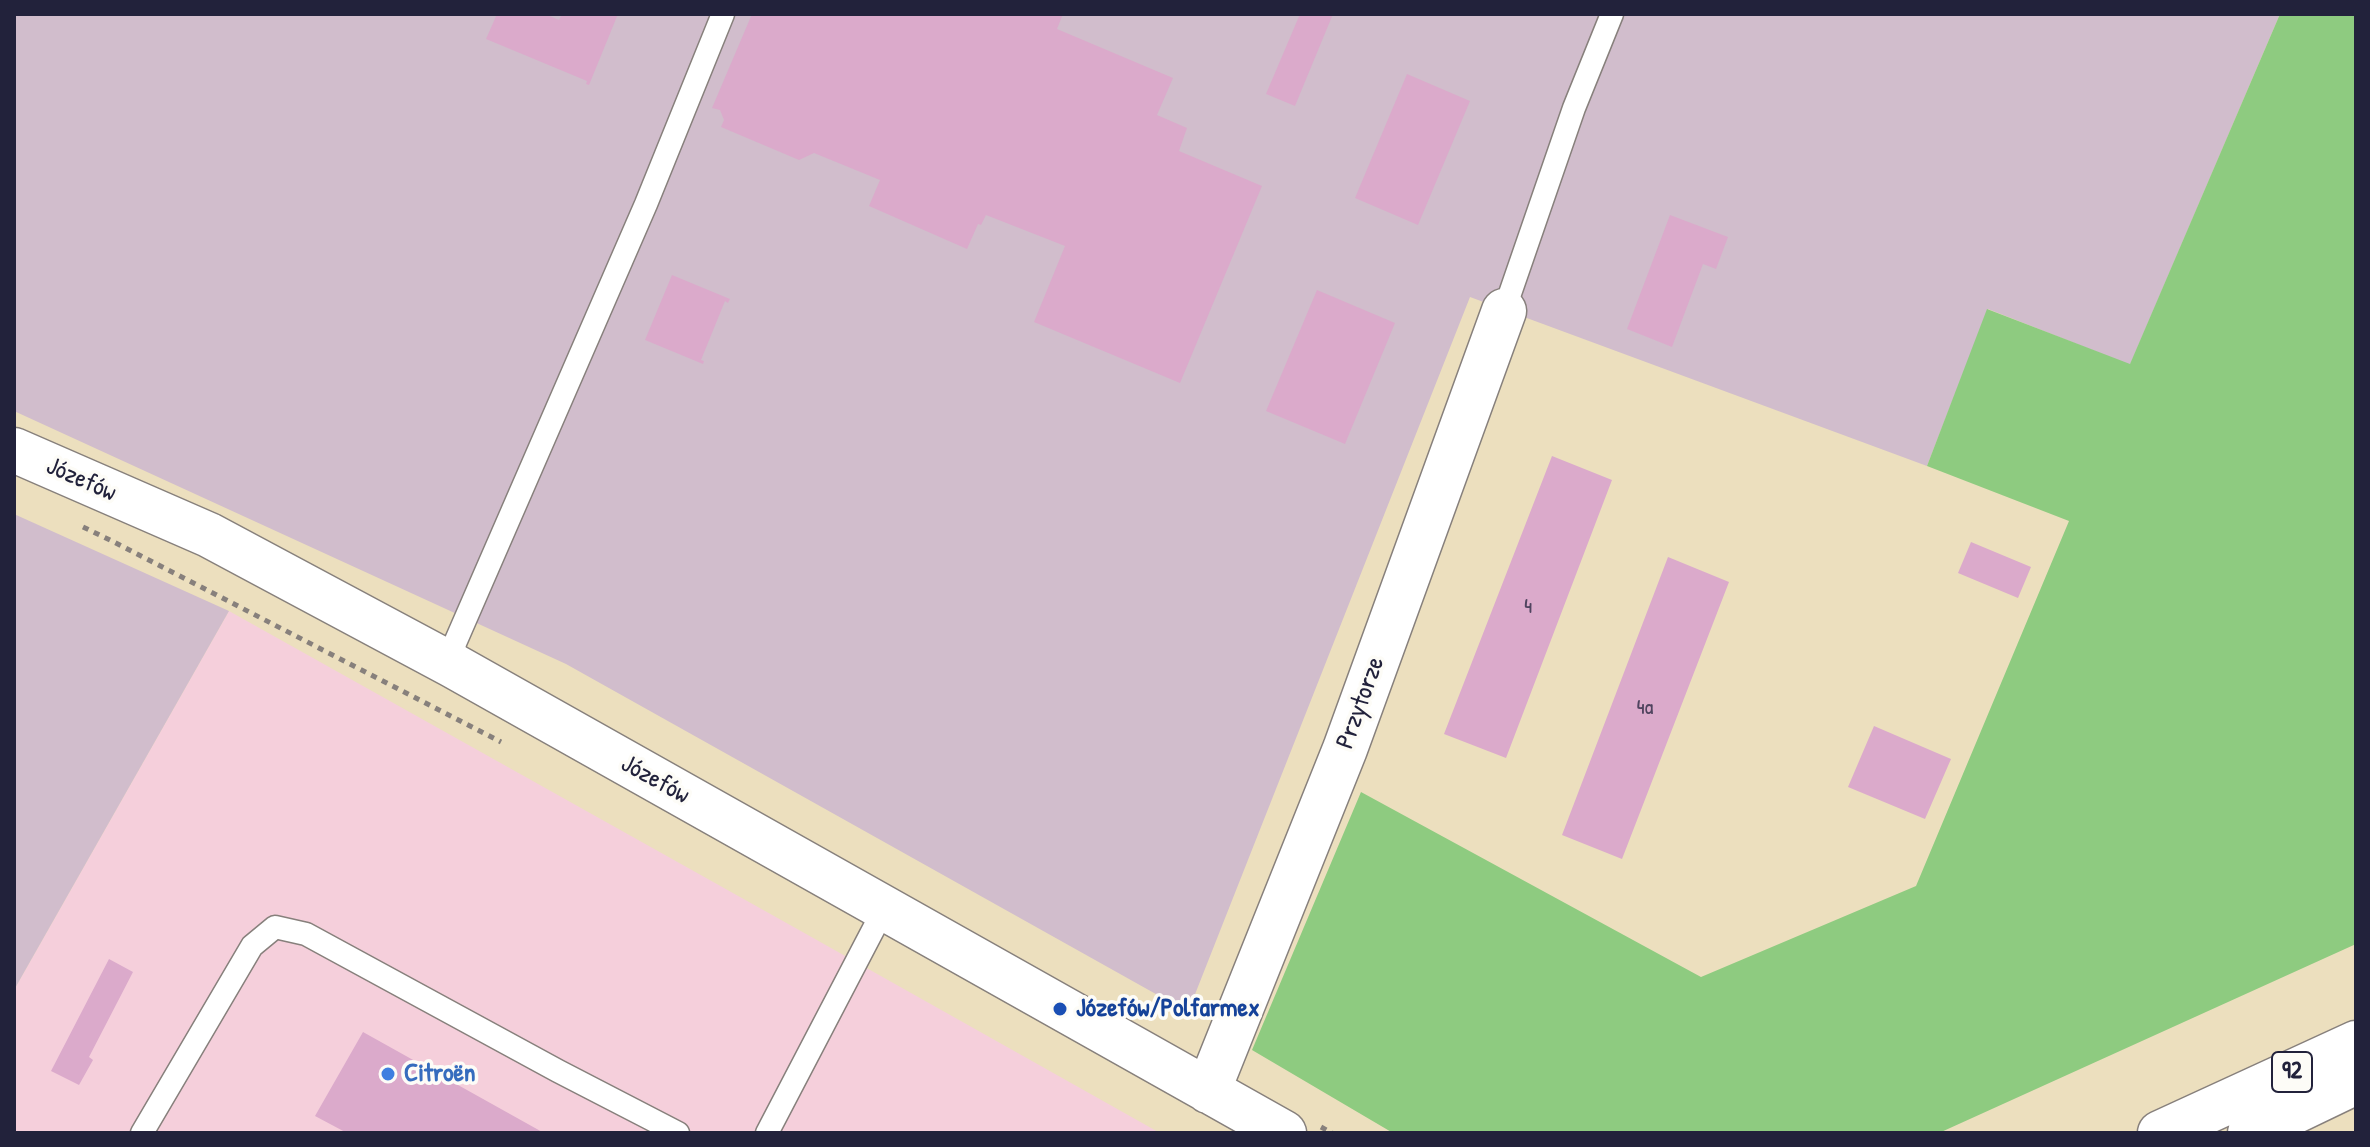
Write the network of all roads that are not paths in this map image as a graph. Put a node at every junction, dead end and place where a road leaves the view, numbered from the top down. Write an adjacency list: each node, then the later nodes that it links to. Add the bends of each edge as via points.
1 (723, 14): 5 (lane, via 455,643)
2 (1612, 14): 3 (lane)
3 (1504, 311): 9 (street, Przytorze, via 1345,749)
4 (14, 450): 5 (street, Józefów, via 209,535)
5 (452, 665): 6 (street, Józefów)
6 (884, 909): 9 (street, Józefów); 12 (lane)
7 (2356, 1043): 14 (street, 92)
8 (2356, 1082): 15 (street, 92)
9 (1208, 1091): 13 (street, Józefów)
10 (142, 1133): 11 (lane, via 252,946 275,927 306,934)
11 (678, 1133)
12 (767, 1133)
13 (1284, 1133)
14 (2160, 1133)
15 (2250, 1133)

